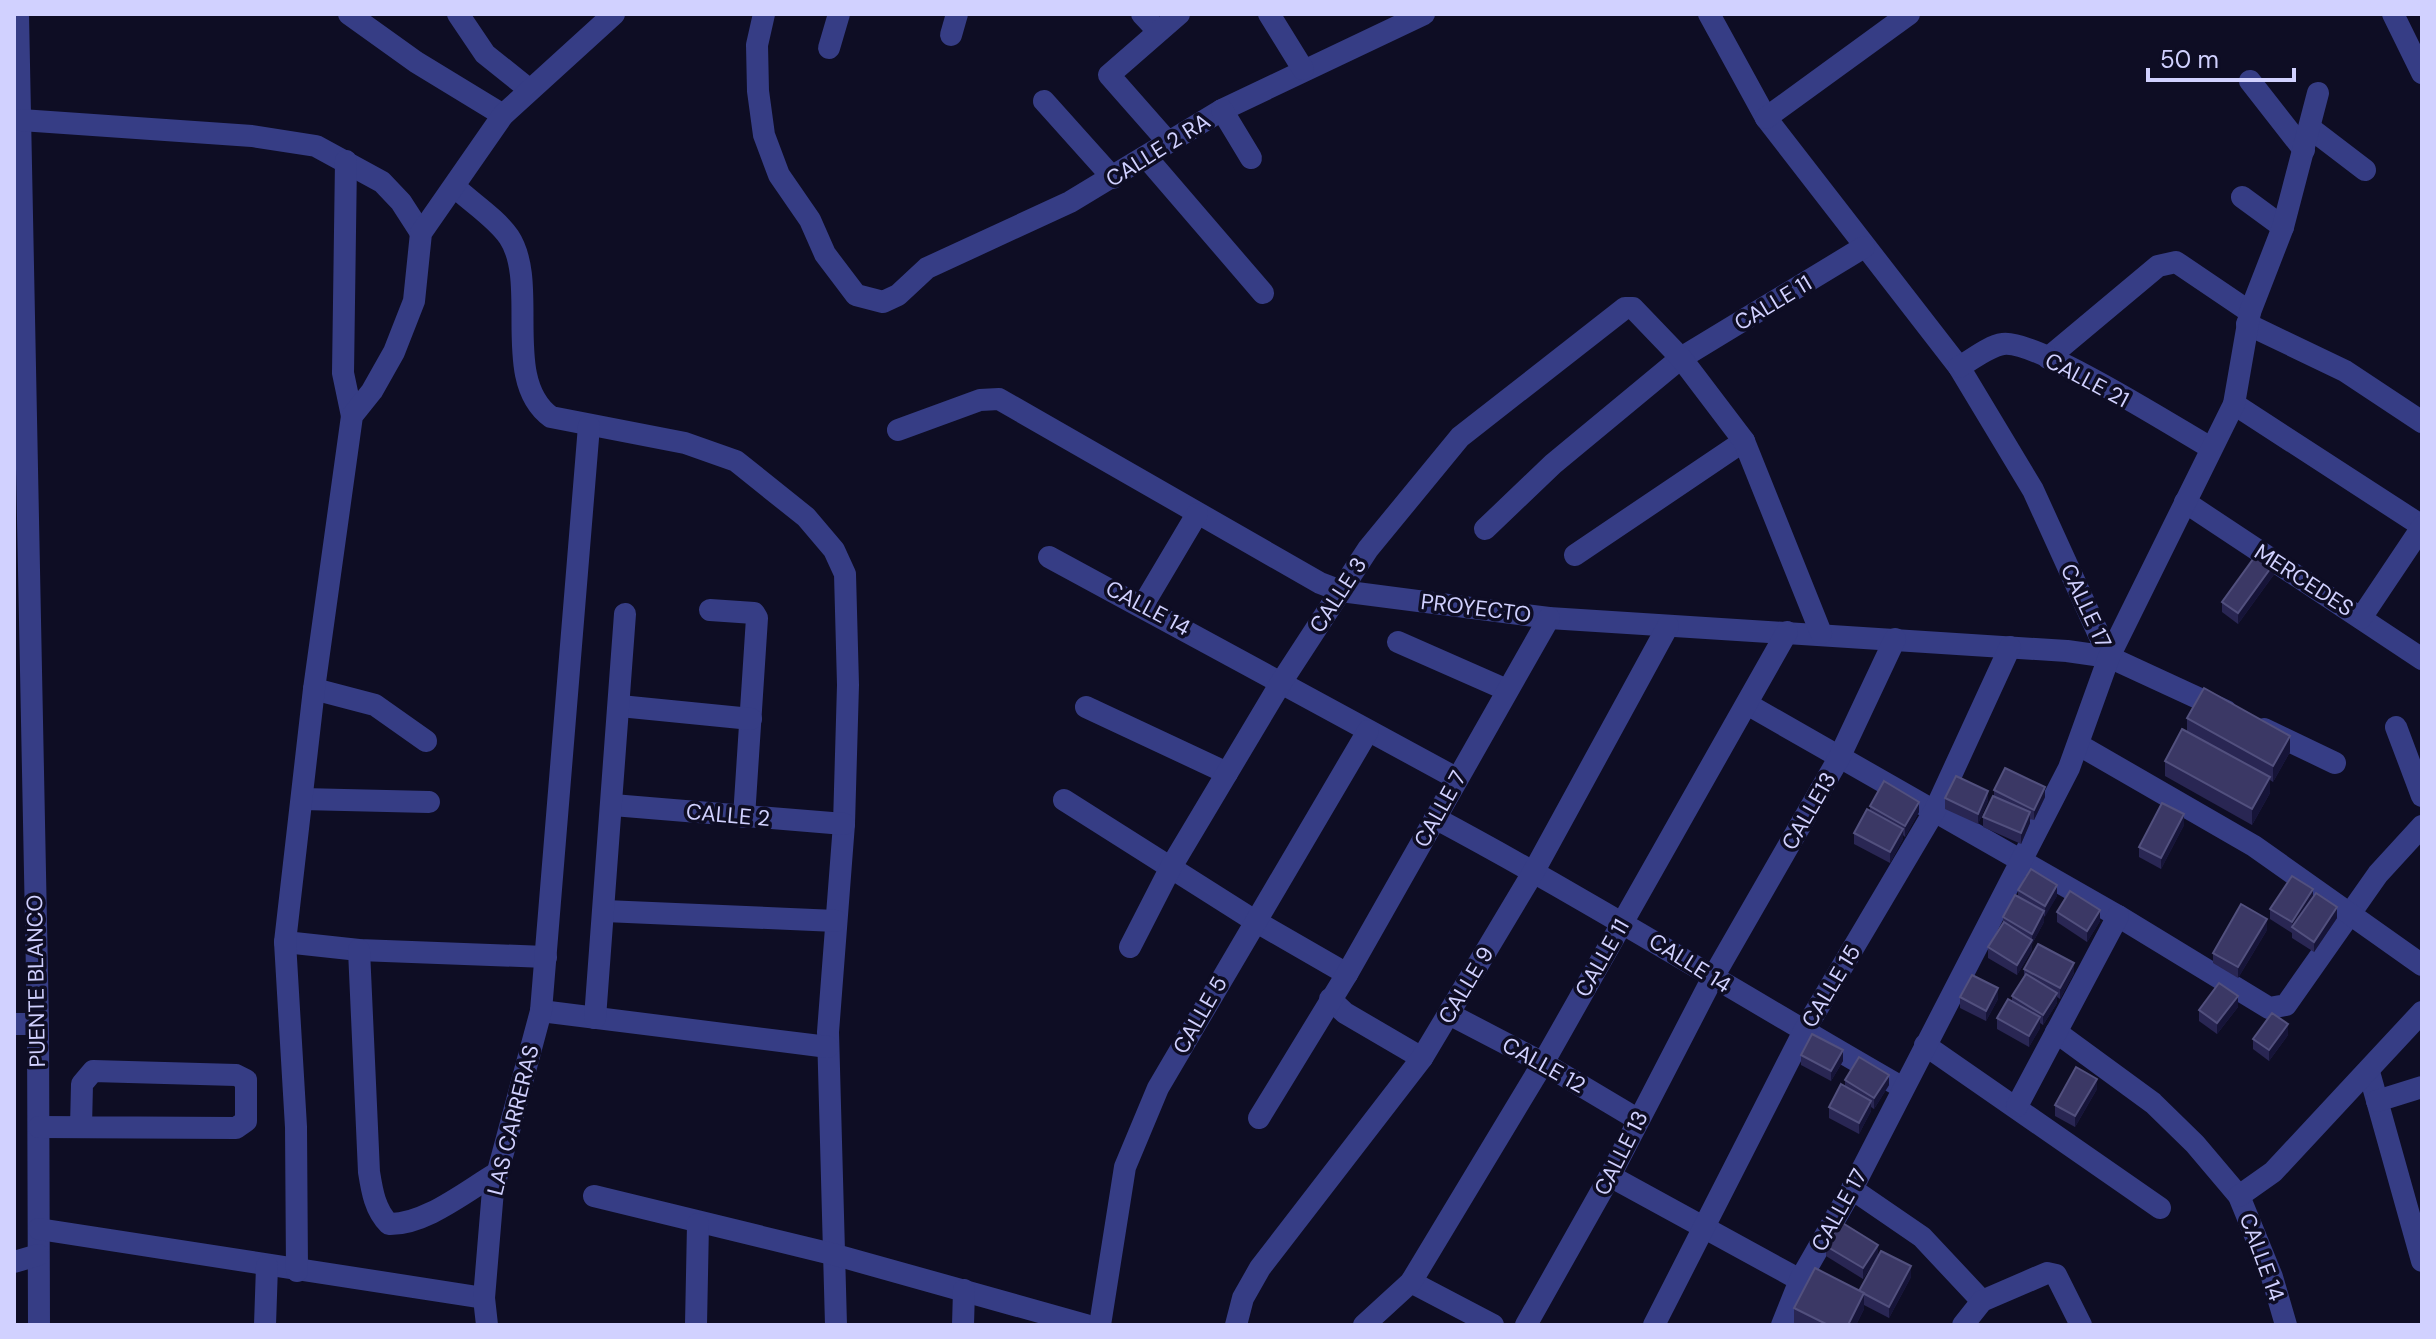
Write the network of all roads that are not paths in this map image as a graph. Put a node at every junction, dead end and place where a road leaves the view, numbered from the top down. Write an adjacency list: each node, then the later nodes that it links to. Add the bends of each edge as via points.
1 (349, 14): 23 (street)
2 (458, 14): 19 (street, via 485,54)
3 (614, 14): 19 (street)
4 (764, 14): 33 (street, CALLE 2 RA, via 757,45 764,135 779,175 856,295 883,302 927,268)
5 (839, 14): 15 (street)
6 (1142, 14): 14 (street)
7 (1179, 14): 14 (street)
8 (1269, 14): 16 (street)
9 (1424, 14): 16 (street, CALLE 2 RA)
10 (1709, 14): 24 (street, CALLE 17)
11 (2393, 14): 17 (street)
12 (1898, 17): 24 (street)
13 (17, 24): 25 (street, PUENTE BLANCO)
14 (1158, 31): 27 (street, via 1109,75)
15 (829, 48)
16 (1303, 69): 22 (street, CALLE 2 RA)
17 (2422, 73)
18 (2250, 81): 26 (street)
19 (530, 90): 23 (street)
20 (2318, 93): 26 (street)
21 (1044, 101): 33 (street)
22 (1222, 110): 27 (street, CALLE 2 RA); 30 (street)
23 (503, 115): 34 (street)
24 (1766, 118): 38 (street, CALLE 17)
25 (21, 120): 28 (street, PUENTE BLANCO); 31 (street, via 252,136 316,146)
26 (2307, 139): 32 (street); 36 (street)
27 (1168, 142): 29 (street, CALLE 2 RA)
28 (18, 145): 55 (street, PUENTE BLANCO)
29 (1146, 157): 33 (street, CALLE 2 RA); 39 (street)
30 (1251, 158)
31 (346, 161): 37 (street, via 382,182); 45 (street, via 343,373)
32 (2365, 170)
33 (1113, 178)
34 (455, 187): 37 (street); 47 (street, via 510,239 517,263 528,387 539,409)
35 (2242, 197): 36 (street)
36 (2283, 227): 40 (street)
37 (421, 233): 45 (street, via 414,301 394,352)
38 (1864, 247): 41 (street, CALLE 11); 43 (street, CALLE 17)
39 (1263, 293)
40 (2249, 318): 42 (street, via 2176,262 2158,266); 44 (street); 46 (street, via 2345,371)
41 (1681, 358): 49 (street); 54 (street, CALLE 11, via 1553,464); 58 (street, CALLE 3, via 1633,308 1625,308 1460,437 1368,549)
42 (2048, 358): 43 (street, CALLE 21, via 2004,344); 50 (street, CALLE 21)
43 (1959, 367): 70 (street, CALLE 17, via 2033,490)
44 (2234, 404): 50 (street); 53 (street)
45 (352, 416): 73 (street)
46 (2422, 422)
47 (589, 426): 96 (street, via 685,443 736,461 806,517 834,550 845,574); 110 (street, LAS CARRERAS)
48 (898, 430): 52 (street, PROYECTO, via 980,400 999,399)
49 (1744, 441): 56 (street); 66 (street)
50 (2211, 448): 51 (street)
51 (2185, 502): 63 (street, MERCEDES); 70 (street)
52 (1197, 514): 58 (street, PROYECTO); 59 (street)
53 (2422, 526): 63 (street)
54 (1485, 529)
55 (22, 534): 87 (street, PUENTE BLANCO)
56 (1575, 555)
57 (1049, 557): 59 (street, CALLE 14)
58 (1341, 591): 62 (street, PROYECTO); 72 (street, CALLE 3)
59 (1143, 605): 72 (street, CALLE 14)
60 (710, 610): 78 (street, via 756,615)
61 (625, 614): 76 (street)
62 (1549, 618): 64 (street, PROYECTO); 74 (street, CALLE 7)
63 (2361, 618): 71 (street, MERCEDES)
64 (1668, 626): 65 (street, PROYECTO); 100 (street, CALLE 9)
65 (1787, 632): 66 (street, PROYECTO); 75 (street, CALLE 11)
66 (1821, 633): 67 (street, PROYECTO)
67 (1895, 639): 69 (street, PROYECTO); 83 (street, CALLE13)
68 (1398, 642): 74 (street)
69 (2010, 647): 70 (street, PROYECTO); 93 (street, CALLE 15)
70 (2109, 657): 82 (street, CALLE 17); 84 (street, PROYECTO)
71 (2422, 659)
72 (1282, 681): 80 (street, CALLE 14); 85 (street, CALLE 3)
73 (314, 689): 81 (street, via 375,705); 89 (street)
74 (1507, 690): 86 (street, CALLE 7)
75 (1747, 704): 83 (street); 106 (street, CALLE 11)
76 (620, 706): 78 (street); 92 (street)
77 (1086, 707): 85 (street)
78 (751, 719): 94 (street)
79 (2396, 727): 88 (street)
80 (1368, 731): 86 (street, CALLE 14); 105 (street, CALLE 5)
81 (426, 741)
82 (2079, 745): 98 (street, CALLE 17); 102 (street, via 2254,846)
83 (1839, 758): 93 (street); 113 (street, CALLE13)
84 (2335, 763)
85 (1227, 773): 99 (street, CALLE 3)
86 (1456, 778): 95 (street, CALLE 7)
87 (23, 784): 120 (street, PUENTE BLANCO)
88 (2422, 796)
89 (302, 799): 91 (street); 107 (street)
90 (1064, 800): 99 (street)
91 (429, 802)
92 (613, 805): 94 (street, CALLE 2); 101 (street)
93 (1935, 810): 98 (street); 121 (street, CALLE 15)
94 (744, 817): 96 (street, CALLE 2)
95 (1435, 818): 100 (street, CALLE 14); 112 (street, CALLE 7)
96 (844, 824): 104 (street)
97 (2422, 826): 102 (street, via 2378,874)
98 (2023, 860): 103 (street); 123 (street, CALLE 17)
99 (1171, 867): 105 (street); 108 (street, CALLE 3)
100 (1534, 871): 106 (street, CALLE 14); 117 (street, CALLE 9)
101 (605, 911): 104 (street); 118 (street)
102 (2352, 914): 103 (street, via 2279,1008 2269,1008); 111 (street)
103 (2118, 916): 122 (street)
104 (836, 921): 124 (street)
105 (1255, 921): 112 (street); 163 (street, CALLE 5, via 1158,1088 1125,1167)
106 (1623, 921): 113 (street, CALLE 14); 126 (street, CALLE 11)
107 (285, 942): 109 (street); 150 (street, via 297,1143)
108 (1130, 947)
109 (359, 950): 110 (street); 136 (street, via 369,1172 383,1218 398,1225)
110 (546, 957): 115 (street, LAS CARRERAS)
111 (2422, 965)
112 (1347, 974): 114 (street, CALLE 7)
113 (1712, 979): 121 (street, CALLE 14); 133 (street, CALLE 13)
114 (1330, 999): 125 (street); 132 (street, CALLE 7)
115 (541, 1011): 118 (street); 136 (street, LAS CARRERAS)
116 (2422, 1012): 127 (street)
117 (1449, 1014): 125 (street, CALLE 9); 126 (street, CALLE 12)
118 (595, 1018): 124 (street)
119 (14, 1024): 120 (street)
120 (38, 1024): 134 (street, PUENTE BLANCO)
121 (1804, 1031): 129 (street, CALLE 14); 143 (street, CALLE 15)
122 (2056, 1032): 131 (street); 140 (street, CALLE 14, via 2153,1103)
123 (1925, 1045): 129 (street, CALLE 17); 131 (street)
124 (828, 1047): 146 (street)
125 (1422, 1058): 164 (street, CALLE 9, via 1260,1268 1243,1298)
126 (1543, 1063): 133 (street, CALLE 12); 152 (street, CALLE 11)
127 (2369, 1072): 130 (street); 140 (street, via 2273,1172)
128 (2422, 1087): 130 (street)
129 (1903, 1088): 138 (street, CALLE 17)
130 (2377, 1101): 147 (street)
131 (2017, 1106): 141 (street)
132 (1259, 1118)
133 (1637, 1119): 137 (street, CALLE 13)
134 (39, 1127): 135 (street); 144 (street, PUENTE BLANCO)
135 (81, 1127): 135 (street, via 236,1128 246,1121 246,1080 236,1075 93,1071 82,1084)
136 (497, 1173): 154 (street, LAS CARRERAS)
137 (1610, 1176): 143 (street); 167 (street, CALLE 13)
138 (1852, 1189): 151 (street, CALLE 17); 155 (street, via 1922,1237)
139 (594, 1196): 142 (street)
140 (2239, 1196): 172 (street, CALLE 14)
141 (2160, 1208)
142 (698, 1224): 146 (street); 159 (street)
143 (1703, 1227): 151 (street); 168 (street, CALLE 15)
144 (39, 1229): 145 (street, PUENTE BLANCO); 149 (street)
145 (38, 1255): 148 (street); 156 (street, PUENTE BLANCO)
146 (836, 1255): 153 (street); 160 (street)
147 (2422, 1261)
148 (14, 1262)
149 (267, 1266): 150 (street); 157 (street)
150 (297, 1271): 154 (street)
151 (1800, 1280): 169 (street, CALLE 17)
152 (1411, 1282): 165 (street, CALLE 11); 166 (street)
153 (964, 1290): 161 (street); 162 (street)
154 (484, 1298): 158 (street, LAS CARRERAS)
155 (1982, 1301): 170 (street); 171 (street, via 2047,1273 2056,1275)
156 (39, 1325)
157 (265, 1325)
158 (487, 1325)
159 (696, 1325)
160 (836, 1325)
161 (963, 1325)
162 (1086, 1325)
163 (1100, 1325)
164 (1236, 1325)
165 (1364, 1325)
166 (1493, 1325)
167 (1526, 1325)
168 (1654, 1325)
169 (1782, 1325)
170 (1963, 1325)
171 (2081, 1325)
172 (2286, 1325)

